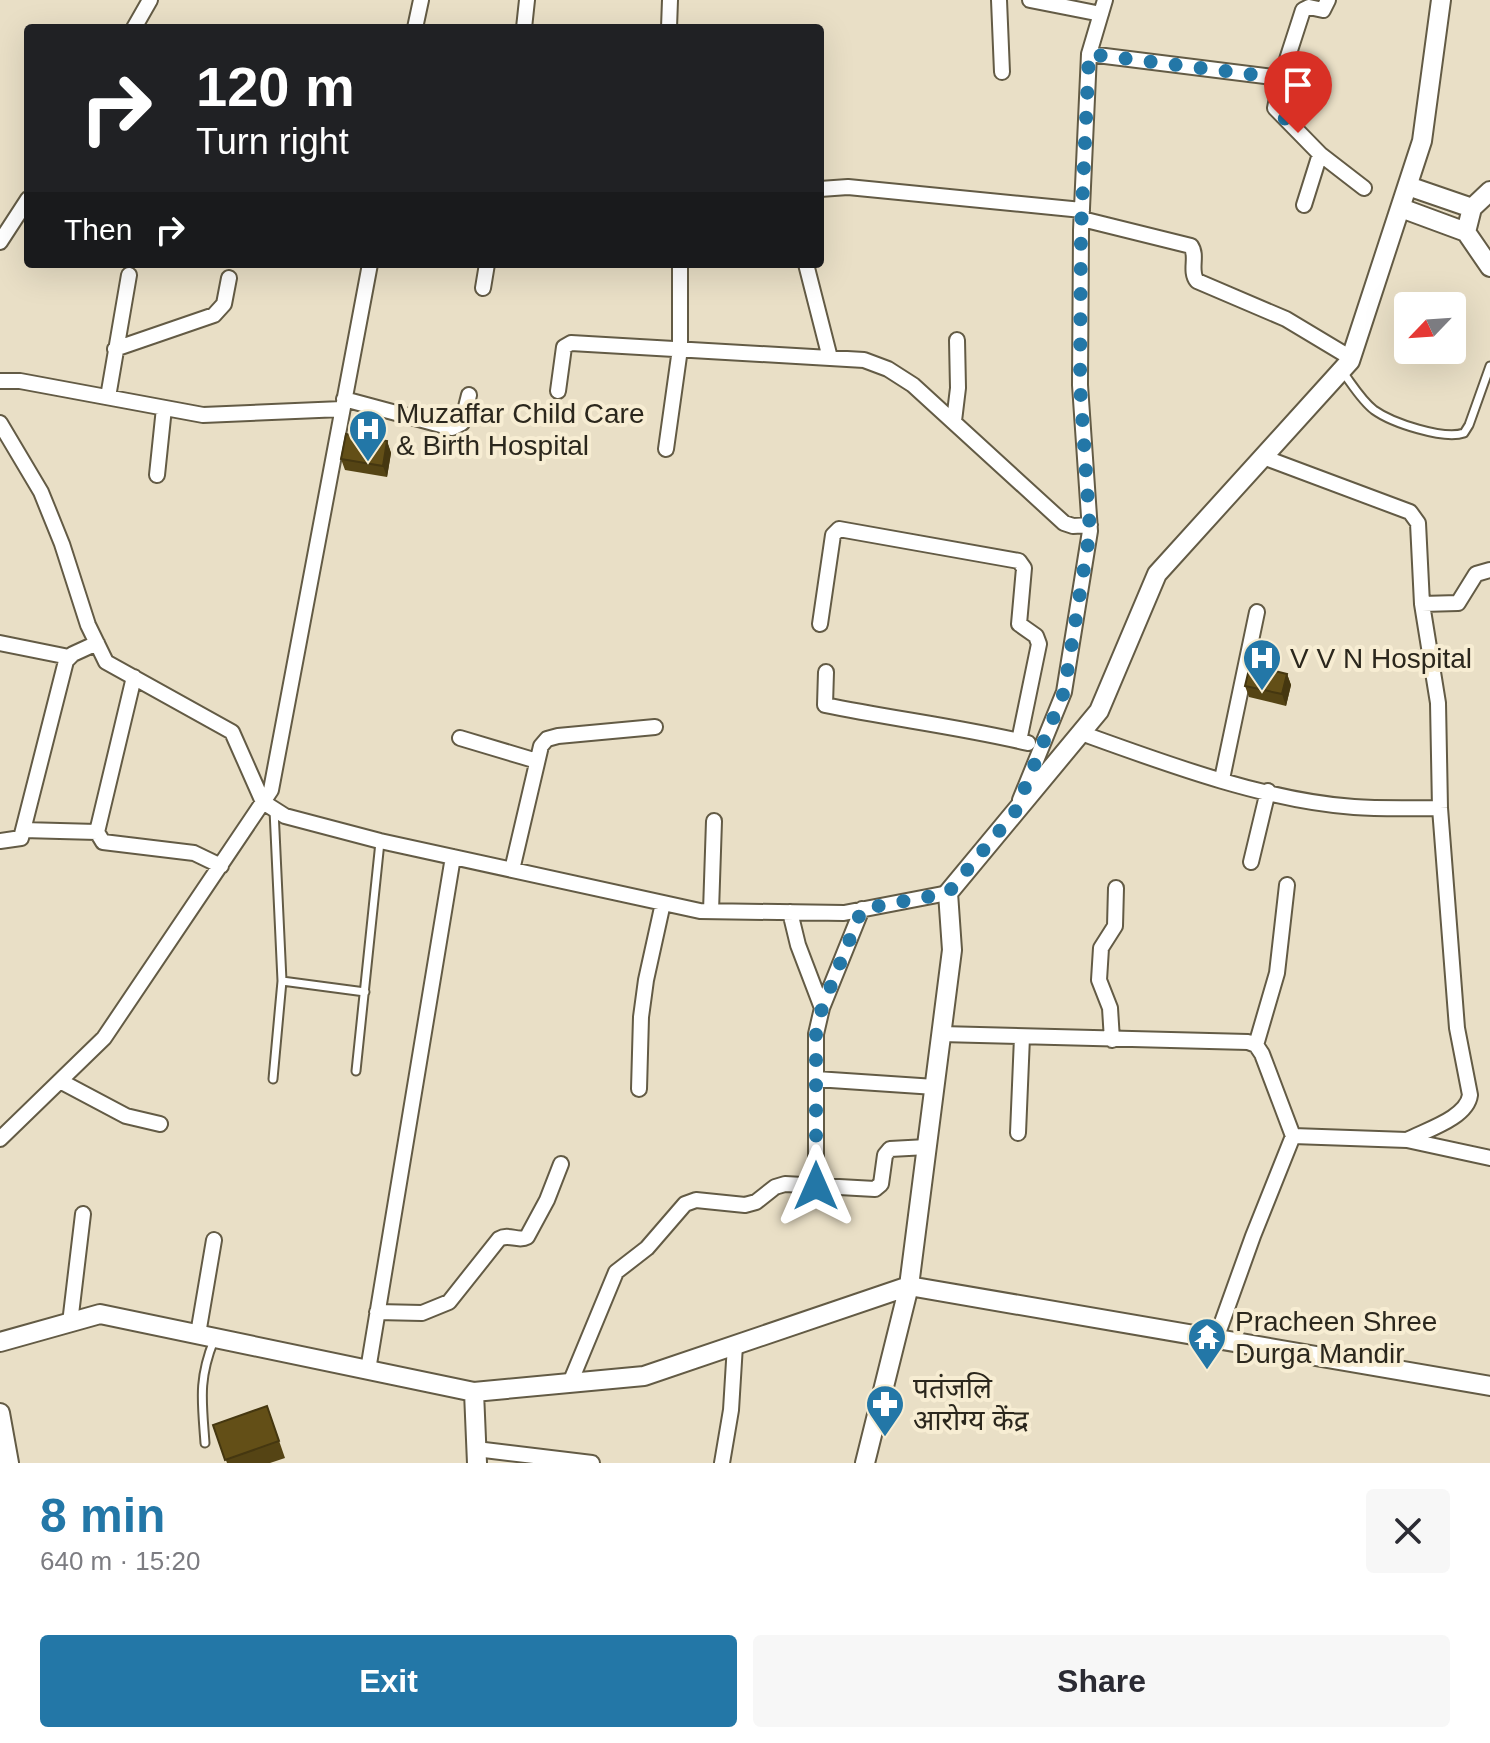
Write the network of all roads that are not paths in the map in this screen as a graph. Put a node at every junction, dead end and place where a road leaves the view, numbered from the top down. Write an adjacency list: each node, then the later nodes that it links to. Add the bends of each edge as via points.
1 (421, 0): 11 (street)
2 (527, 0): 12 (street)
3 (670, 0): 13 (street)
4 (999, 0): 15 (street)
5 (1030, 0): 9 (street)
6 (1328, 0): 16 (street, via 1323,10 1303,10)
7 (1441, 0): 18 (street, via 1422,141)
8 (148, 1): 10 (street)
9 (1103, 7): 14 (street)
10 (136, 24)
11 (416, 24)
12 (524, 24)
13 (669, 24)
14 (1089, 54): 16 (street); 26 (street)
15 (1002, 72)
16 (1281, 78): 17 (street, via 1275,108)
17 (1320, 154): 19 (street); 23 (street)
18 (1408, 186): 24 (street); 25 (street)
19 (1364, 188)
20 (824, 189): 26 (street, via 848,187)
21 (1490, 191): 25 (street)
22 (24, 205): 28 (street)
23 (1304, 205)
24 (1401, 208): 27 (street); 41 (street)
25 (1472, 208): 27 (street)
26 (1082, 214): 41 (street, via 1191,246 1197,281 1286,319); 54 (street, via 1080,385)
27 (1466, 232): 29 (street)
28 (0, 242)
29 (1490, 267)
30 (369, 268): 47 (street)
31 (486, 268): 36 (street)
32 (680, 268): 39 (street)
33 (807, 268): 40 (street)
34 (129, 275): 38 (street)
35 (229, 278): 38 (street, via 224,304 214,315)
36 (483, 288)
37 (957, 340): 49 (street)
38 (115, 349): 46 (street)
39 (680, 349): 40 (street); 44 (street, via 571,343 564,347); 51 (street)
40 (830, 358): 49 (street, via 864,360 888,369)
41 (1346, 364): 42 (lane, via 1361,397 1375,411 1447,436 1464,433 1469,425); 52 (street)
42 (1490, 366)
43 (0, 381): 46 (street)
44 (558, 391)
45 (469, 395): 47 (street, via 462,423 452,428)
46 (108, 397): 48 (street)
47 (343, 404): 48 (street, via 235,415); 72 (street)
48 (164, 408): 53 (street)
49 (954, 421): 54 (street, via 1064,523)
50 (0, 423): 60 (street, via 41,492)
51 (666, 449)
52 (1263, 457): 56 (street, via 1410,512 1418,523); 65 (street, via 1157,574 1099,711)
53 (157, 475)
54 (1090, 525): 68 (street, via 1064,692)
55 (1490, 570): 56 (street, via 1476,574 1458,603)
56 (1422, 604): 73 (street, via 1438,703)
57 (1257, 612): 70 (street)
58 (820, 624): 67 (street, via 833,535 839,529 1019,561 1024,568 1019,624 1039,644)
59 (0, 643): 61 (street)
60 (97, 643): 61 (street); 63 (street, via 106,662)
61 (69, 657): 76 (street)
62 (826, 672): 67 (street, via 825,705)
63 (134, 677): 72 (street, via 232,732); 77 (street)
64 (655, 727): 69 (street, via 547,739)
65 (1081, 733): 70 (street); 74 (street)
66 (460, 738): 69 (street)
67 (1019, 741): 68 (street)
68 (1042, 747): 74 (street)
69 (537, 761): 83 (street)
70 (1222, 779): 71 (street)
71 (1268, 791): 73 (street, via 1352,807); 81 (street)
72 (269, 806): 79 (street, via 285,816); 82 (street); 91 (lane)
73 (1440, 808): 108 (street, via 1457,1028 1470,1095 1461,1112)
74 (1015, 812): 86 (street)
75 (714, 821): 89 (street)
76 (23, 830): 77 (street); 78 (street, via 21,838)
77 (97, 832): 82 (street, via 103,842 194,853)
78 (0, 841)
79 (380, 841): 80 (street); 92 (lane)
80 (453, 857): 83 (street); 116 (street)
81 (1251, 862)
82 (221, 866): 101 (street, via 104,1038)
83 (512, 870): 87 (street)
84 (1287, 885): 97 (street, via 1277,973)
85 (1116, 888): 96 (street, via 1115,926 1101,948 1099,980 1110,1008)
86 (948, 893): 88 (street); 94 (street, via 952,950)
87 (663, 903): 89 (street); 103 (street, via 641,1017)
88 (862, 909): 90 (street); 93 (street)
89 (711, 911): 90 (street)
90 (790, 912): 93 (street)
91 (282, 981): 92 (lane); 99 (lane)
92 (365, 992): 98 (lane)
93 (822, 1008): 100 (street)
94 (941, 1034): 95 (street); 102 (street)
95 (1022, 1037): 96 (street); 105 (street)
96 (1112, 1040): 97 (street)
97 (1256, 1045): 106 (street)
98 (356, 1071)
99 (273, 1079)
100 (816, 1079): 102 (street); 112 (street)
101 (60, 1081): 104 (street, via 126,1116); 107 (street)
102 (935, 1087): 109 (street)
103 (639, 1089)
104 (160, 1124)
105 (1018, 1133)
106 (1293, 1136): 108 (street); 119 (street)
107 (0, 1139)
108 (1407, 1140): 110 (street)
109 (927, 1147): 112 (street, via 887,1151 881,1184 875,1189); 115 (street)
110 (1490, 1158)
111 (561, 1164): 116 (street, via 527,1237 499,1239 449,1302 422,1313)
112 (816, 1186): 123 (street, via 785,1184 745,1205 696,1200 685,1204 647,1248 616,1272)
113 (83, 1214): 117 (street)
114 (214, 1240): 118 (street)
115 (909, 1286): 119 (street); 121 (street); 132 (street)
116 (377, 1312): 122 (street)
117 (70, 1323): 118 (street, via 100,1314); 120 (street)
118 (206, 1336): 122 (street); 127 (lane, via 201,1386)
119 (1216, 1339): 124 (street)
120 (0, 1342)
121 (735, 1345): 123 (street, via 644,1376); 131 (street)
122 (368, 1370): 125 (street)
123 (570, 1383): 125 (street)
124 (1490, 1386)
125 (474, 1392): 128 (street)
126 (0, 1413): 129 (street)
127 (205, 1443)
128 (476, 1456): 130 (street)
129 (9, 1463)
130 (592, 1463)
131 (722, 1463)
132 (865, 1463)

